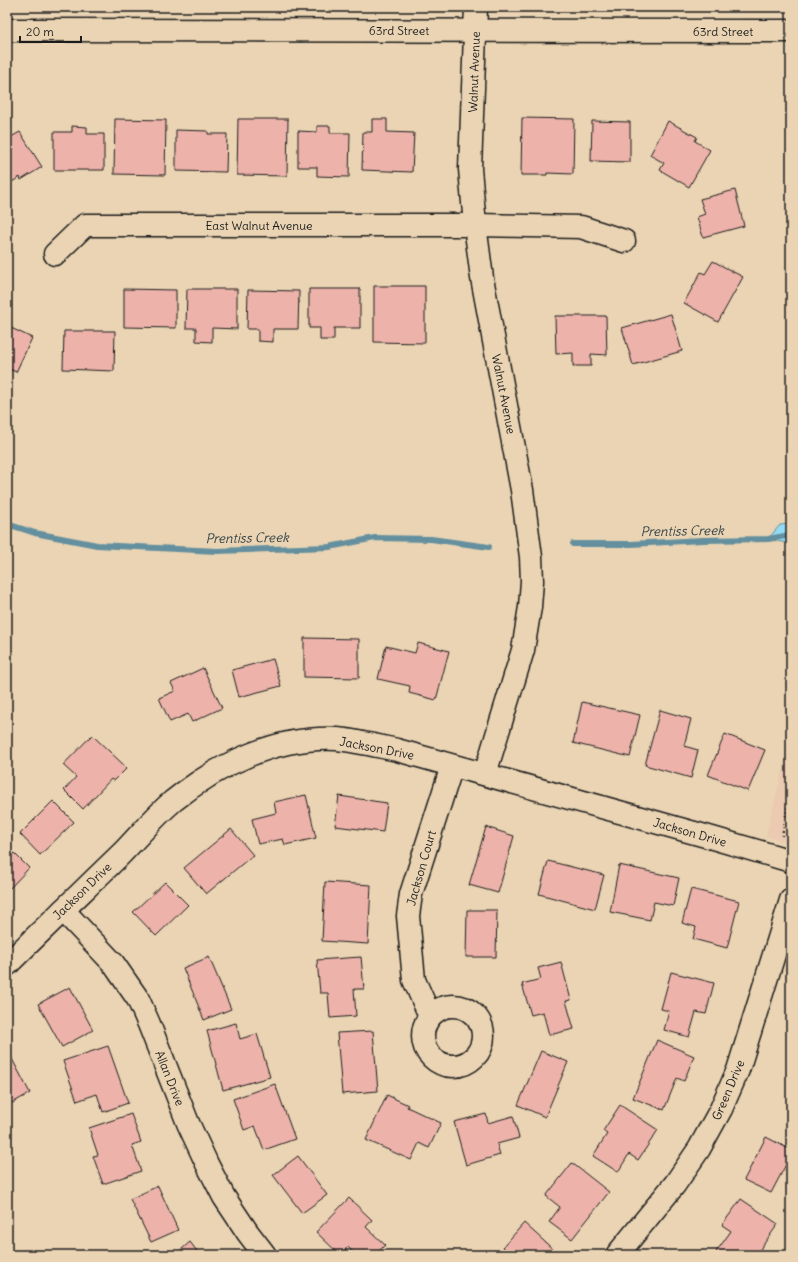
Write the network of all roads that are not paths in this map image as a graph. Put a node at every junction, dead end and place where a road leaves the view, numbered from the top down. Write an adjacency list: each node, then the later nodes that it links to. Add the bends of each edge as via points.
1 (476, 7): 3 (street, Walnut Avenue)
2 (7, 30): 3 (street, 63rd Street)
3 (475, 30): 4 (street, 63rd Street); 5 (street, Walnut Avenue, via 470,169)
4 (791, 32)
5 (475, 225): 6 (street, East Walnut Avenue, via 581,227); 7 (street, East Walnut Avenue, via 85,225); 9 (street, Walnut Avenue, via 482,278 522,490 532,581 523,650)
6 (624, 241)
7 (55, 254)
8 (452, 766): 9 (street, Jackson Drive); 12 (street, Jackson Drive, via 397,750 337,739 302,741 272,747 236,760 172,802); 14 (street, Jackson Court, via 411,894 408,916 414,980)
9 (485, 774): 10 (street, Jackson Drive)
10 (784, 859)
11 (791, 900): 16 (street, Green Drive, via 738,1070 721,1109 699,1149 675,1184)
12 (63, 910): 13 (street, Jackson Drive); 15 (street, Allan Drive, via 113,963 138,999 207,1164 224,1197)
13 (7, 965)
14 (430, 1016)
15 (265, 1255)
16 (617, 1255)

